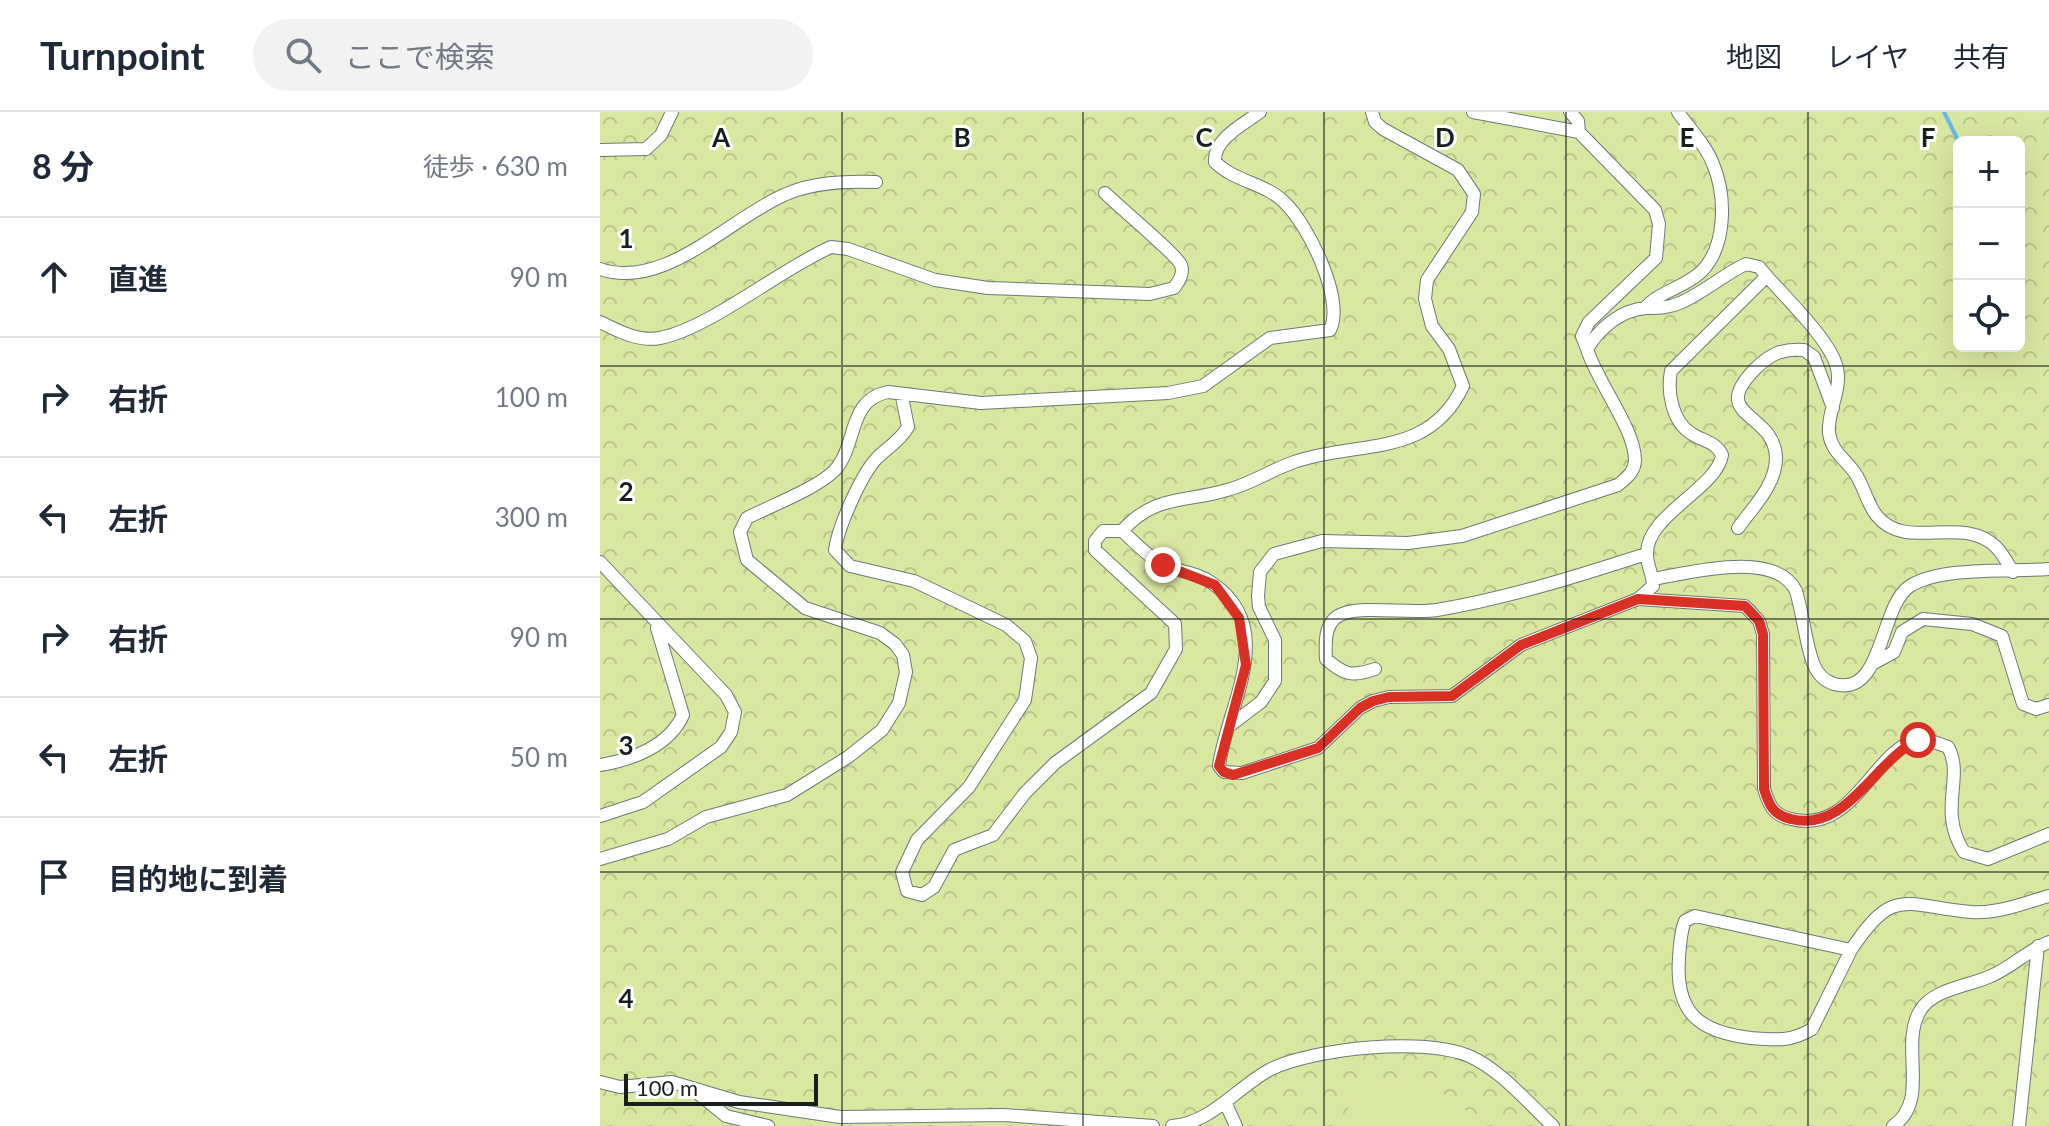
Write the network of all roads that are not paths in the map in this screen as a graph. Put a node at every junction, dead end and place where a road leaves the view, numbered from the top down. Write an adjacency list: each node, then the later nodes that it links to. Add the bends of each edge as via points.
1 (672, 112): 8 (street, via 661,135 646,149)
2 (1260, 112): 16 (street, via 1225,138 1215,162 1284,201 1301,224 1335,297 1336,318 1330,330 1270,338 1203,386 1168,393 1021,403)
3 (1372, 112): 19 (street, via 1383,129 1458,170 1474,194 1472,212 1427,280 1428,316 1449,349 1463,386 1456,401 1424,431 1392,443 1292,462 1225,491 1160,502)
4 (1473, 112): 7 (street)
5 (1570, 112): 7 (street)
6 (1678, 112): 13 (street, via 1714,165 1722,214 1718,240 1699,274)
7 (1579, 132): 15 (street, via 1649,202 1659,224 1656,258 1589,322 1582,336)
8 (600, 150)
9 (876, 182): 11 (street, via 844,181 788,193 656,267 622,275)
10 (1105, 193): 14 (street, via 1181,265 1182,277 1174,288 1150,294 988,288 935,280 831,247 696,323 659,338 622,333)
11 (600, 269)
12 (1766, 277): 13 (street, via 1759,267 1746,264 1680,303); 17 (street, via 1836,365); 20 (street, via 1671,371 1669,393 1677,416 1686,430 1722,455 1714,472 1658,529)
13 (1645, 308): 15 (street, via 1614,319)
14 (600, 322)
15 (1587, 349): 30 (street, via 1600,384 1621,417 1635,460 1631,474 1609,489 1462,536 1408,543 1322,541 1274,554 1260,572 1258,596 1275,640 1275,681 1261,702)
16 (902, 397): 19 (street, via 908,427 875,460 837,533 835,550 850,566 914,581 1006,625 1025,641 1031,658 1025,700 969,787 917,840 902,872 902,883 912,895 934,887 954,850 993,835 1055,763 1151,693 1178,637 1175,624 1095,550 1103,531); 34 (street, via 888,392 862,405 834,471 747,518 740,532 747,560 805,608 880,633 895,644 906,672 892,716 848,757 787,795 706,817 668,839)
17 (1833, 408): 18 (street, via 1814,357 1804,350 1776,353 1741,383 1739,406 1769,431 1776,463 1769,485); 23 (street, via 1832,447 1857,475 1874,514 1886,527 1971,534 1995,546)
18 (1738, 528)
19 (1122, 531): 30 (street, via 1163,565 1203,578 1228,599 1239,618 1246,665)
20 (1646, 554): 24 (street); 28 (street, via 1442,609 1346,612 1332,621 1325,636 1326,659 1343,674)
21 (600, 562): 26 (street)
22 (2049, 569): 23 (street)
23 (2013, 572): 27 (street, via 1929,577 1912,585 1894,608)
24 (1653, 579): 25 (street, via 1653,586); 27 (street, via 1731,567 1778,573 1796,591 1813,665 1824,679 1847,686 1861,681)
25 (1638, 599): 30 (street, via 1521,645 1452,696 1373,701 1318,748 1233,775 1219,766); 33 (street, via 1745,606 1759,621 1764,789 1770,807 1780,816 1811,821 1827,817 1903,747 1918,740 1948,747 1953,757 1950,814 1964,852 1988,859)
26 (657, 626): 31 (street, via 683,715 672,734 636,756); 32 (street, via 726,695 735,712 731,732 721,747 643,802)
27 (1872, 664): 29 (street, via 1894,652 1902,632 1923,619 1972,624 2002,636 2023,704 2036,709)
28 (1375, 669)
29 (2049, 705)
30 (1232, 724)
31 (600, 765)
32 (600, 816)
33 (2049, 834)
34 (600, 859)
35 (2049, 896): 37 (street, via 1992,912 1896,904 1870,921)
36 (2044, 944): 46 (street, via 1921,1008 1912,1034 1910,1102 1903,1120); 47 (street)
37 (1851, 950): 37 (street, via 1812,1029 1791,1039 1721,1033 1689,1013 1680,993 1681,932 1685,921 1695,916)
38 (600, 1082): 39 (street, via 620,1087 672,1082)
39 (694, 1090): 41 (street, via 726,1116); 42 (street, via 840,1117 1004,1115)
40 (1225, 1102): 43 (street); 44 (street); 45 (street, via 1270,1070 1295,1061 1420,1047 1450,1050 1488,1066)
41 (768, 1126)
42 (1153, 1126)
43 (1172, 1126)
44 (1236, 1126)
45 (1553, 1126)
46 (1893, 1126)
47 (2019, 1126)

